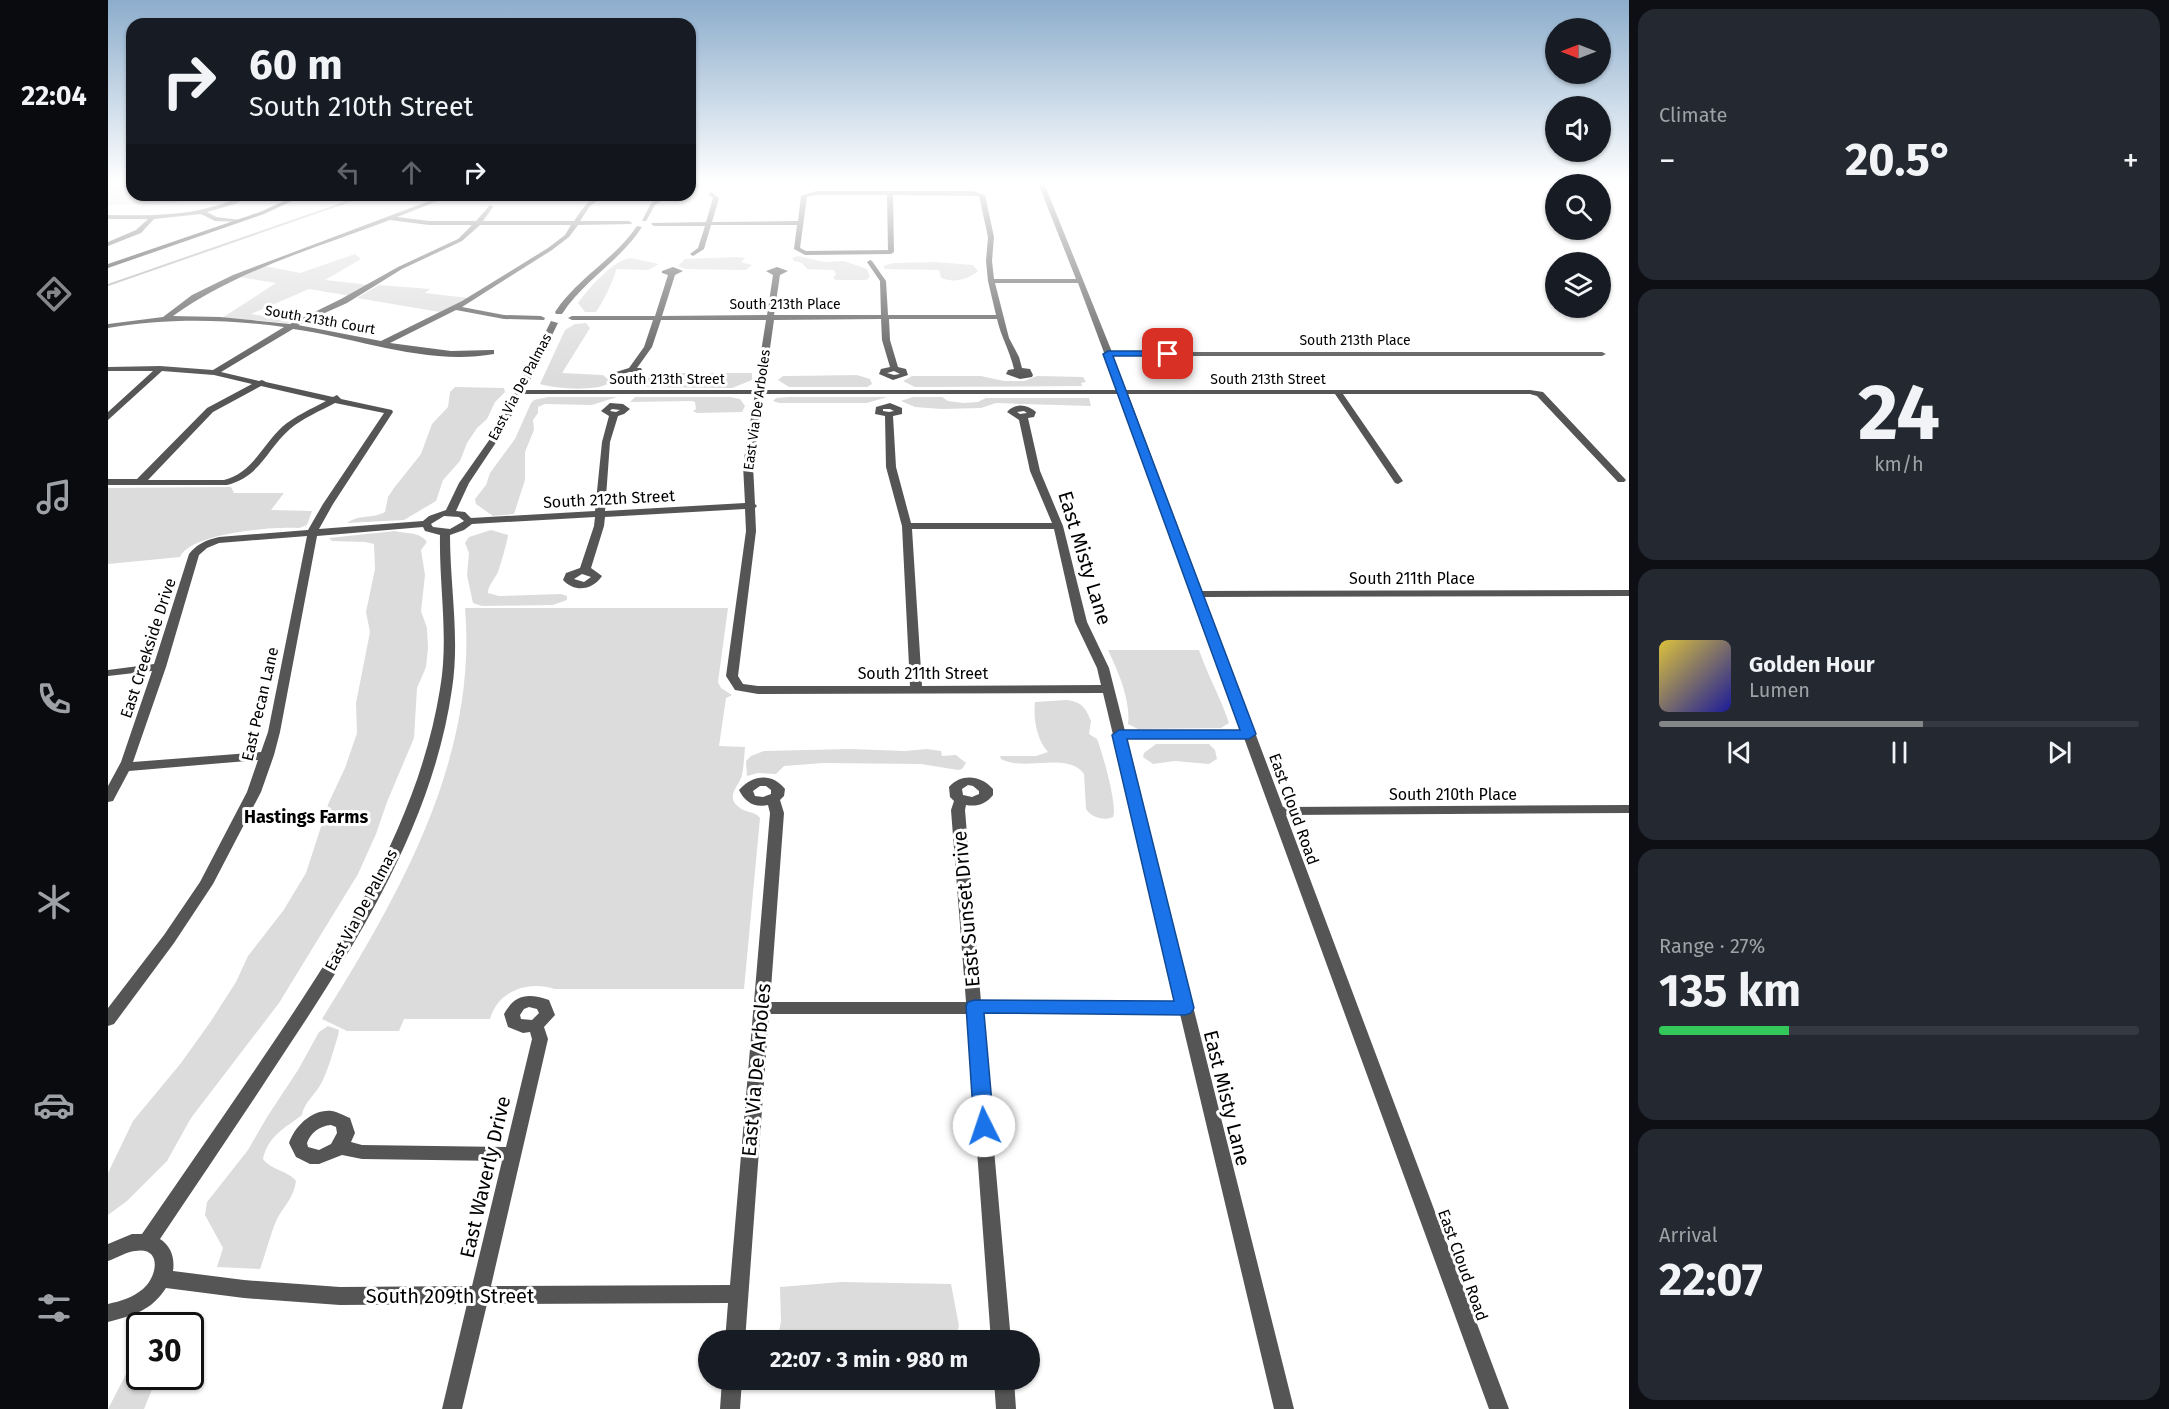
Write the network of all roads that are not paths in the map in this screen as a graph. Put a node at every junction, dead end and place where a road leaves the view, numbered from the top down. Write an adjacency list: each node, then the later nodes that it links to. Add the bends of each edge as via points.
1 (158, 249): 13 (street)
2 (311, 249): 25 (street, via 234,276)
3 (441, 249): 28 (street)
4 (550, 249): 18 (street)
5 (623, 249): 19 (street, via 576,288)
6 (701, 249): 11 (street)
7 (797, 249): 8 (street, via 800,252 891,252)
8 (891, 249)
9 (990, 249): 16 (street)
10 (1069, 249): 17 (street, East Cloud Road)
11 (693, 254)
12 (870, 262): 21 (street, via 883,281)
13 (108, 266)
14 (672, 274): 24 (street)
15 (777, 274): 20 (street, East Via De Arboles)
16 (991, 281): 17 (street); 22 (street)
17 (1081, 281): 31 (street, East Cloud Road)
18 (455, 308): 23 (street); 29 (street)
19 (559, 312): 23 (street, East Via De Palmas); 26 (street, via 570,314)
20 (771, 317): 21 (street, South 213th Place); 24 (street, South 213th Place); 42 (street, East Via De Arboles)
21 (885, 317): 22 (street, South 213th Place); 36 (street)
22 (999, 317): 37 (street)
23 (541, 318): 26 (street, East Via De Palmas)
24 (657, 318): 26 (street, South 213th Place); 35 (street, via 648,347)
25 (163, 320): 27 (street, South 213th Court); 28 (street, South 213th Court)
26 (563, 321): 41 (street, East Via De Palmas)
27 (108, 326)
28 (290, 326): 29 (street, South 213th Court); 38 (street)
29 (381, 344): 30 (street, South 213th Court, via 437,353)
30 (491, 352)
31 (1108, 354): 32 (street, South 213th Place); 40 (street, East Cloud Road)
32 (1602, 354)
33 (160, 368): 34 (street); 38 (street); 47 (street)
34 (108, 369)
35 (632, 369)
36 (894, 369)
37 (1018, 370)
38 (214, 373): 39 (street)
39 (261, 382): 44 (street); 52 (street, via 210,410)
40 (1121, 391): 42 (street, South 213th Street); 43 (street, South 213th Street); 64 (street, East Cloud Road)
41 (520, 392): 42 (street, South 213th Street); 54 (street, East Via De Palmas)
42 (759, 392): 53 (street, East Via De Arboles, via 748,465)
43 (1336, 392): 49 (street, South 213th Street, via 1540,394); 50 (street)
44 (337, 399): 52 (street, via 286,428 241,478 224,483); 60 (street, East Pecan Lane, via 389,412)
45 (614, 414): 55 (street, via 606,441)
46 (889, 415): 58 (street, via 891,467)
47 (108, 417)
48 (1023, 417): 59 (street, East Misty Lane, via 1035,471)
49 (1621, 480)
50 (1398, 481)
51 (108, 482): 52 (street)
52 (140, 482)
53 (752, 506): 55 (street, South 212th Street); 67 (street, East Via De Arboles, via 732,676)
54 (450, 513): 56 (street, via 462,514); 57 (street)
55 (601, 514): 56 (street, South 212th Street); 62 (street)
56 (469, 521): 61 (street, via 461,529)
57 (426, 524): 60 (street); 61 (street, via 433,531)
58 (907, 526): 59 (street); 68 (street)
59 (1058, 526): 69 (street, East Misty Lane, via 1081,622 1099,656)
60 (313, 531): 65 (street, East Creekside Drive, via 206,543 194,554); 72 (street, East Pecan Lane)
61 (445, 532): 86 (street, East Via De Palmas, via 450,638 446,684 430,759 406,824 324,980)
62 (585, 570)
63 (1629, 593): 64 (street, South 211th Place)
64 (1196, 594): 70 (street, East Cloud Road)
65 (160, 667): 66 (street); 73 (street, East Creekside Drive)
66 (108, 673)
67 (740, 687): 68 (street, South 211th Street)
68 (916, 689): 69 (street, South 211th Street)
69 (1108, 689): 71 (street, East Misty Lane)
70 (1249, 734): 71 (street); 78 (street, East Cloud Road)
71 (1119, 735): 81 (street, East Misty Lane)
72 (268, 755): 73 (street); 82 (street, East Pecan Lane, via 254,792 206,884)
73 (124, 767): 74 (street, East Creekside Drive)
74 (108, 798)
75 (773, 799): 80 (street, East Via De Arboles, via 777,813)
76 (961, 800): 79 (street, East Sunset Drive, via 958,810)
77 (1629, 809): 78 (street, South 210th Place)
78 (1277, 811): 100 (street, East Cloud Road)
79 (975, 1006): 80 (street); 81 (street); 93 (street, East Sunset Drive)
80 (762, 1008): 89 (street, East Via De Arboles)
81 (1185, 1008): 99 (street, East Misty Lane)
82 (108, 1020)
83 (536, 1025): 85 (street, East Waverly Drive, via 540,1039)
84 (339, 1147): 85 (street, via 362,1152)
85 (513, 1154): 90 (street, East Waverly Drive)
86 (147, 1242): 87 (street); 88 (street, via 167,1258)
87 (108, 1253)
88 (163, 1279): 90 (street, South 209th Street, via 328,1295); 91 (street, via 145,1299)
89 (738, 1294): 90 (street, South 209th Street); 92 (street, East Via De Arboles)
90 (480, 1296): 96 (street, East Waverly Drive)
91 (108, 1313)
92 (736, 1330)
93 (1000, 1330)
94 (731, 1390): 97 (street)
95 (1005, 1390): 98 (street)
96 (452, 1409)
97 (730, 1409)
98 (1006, 1409)
99 (1284, 1409)
100 (1499, 1409)

